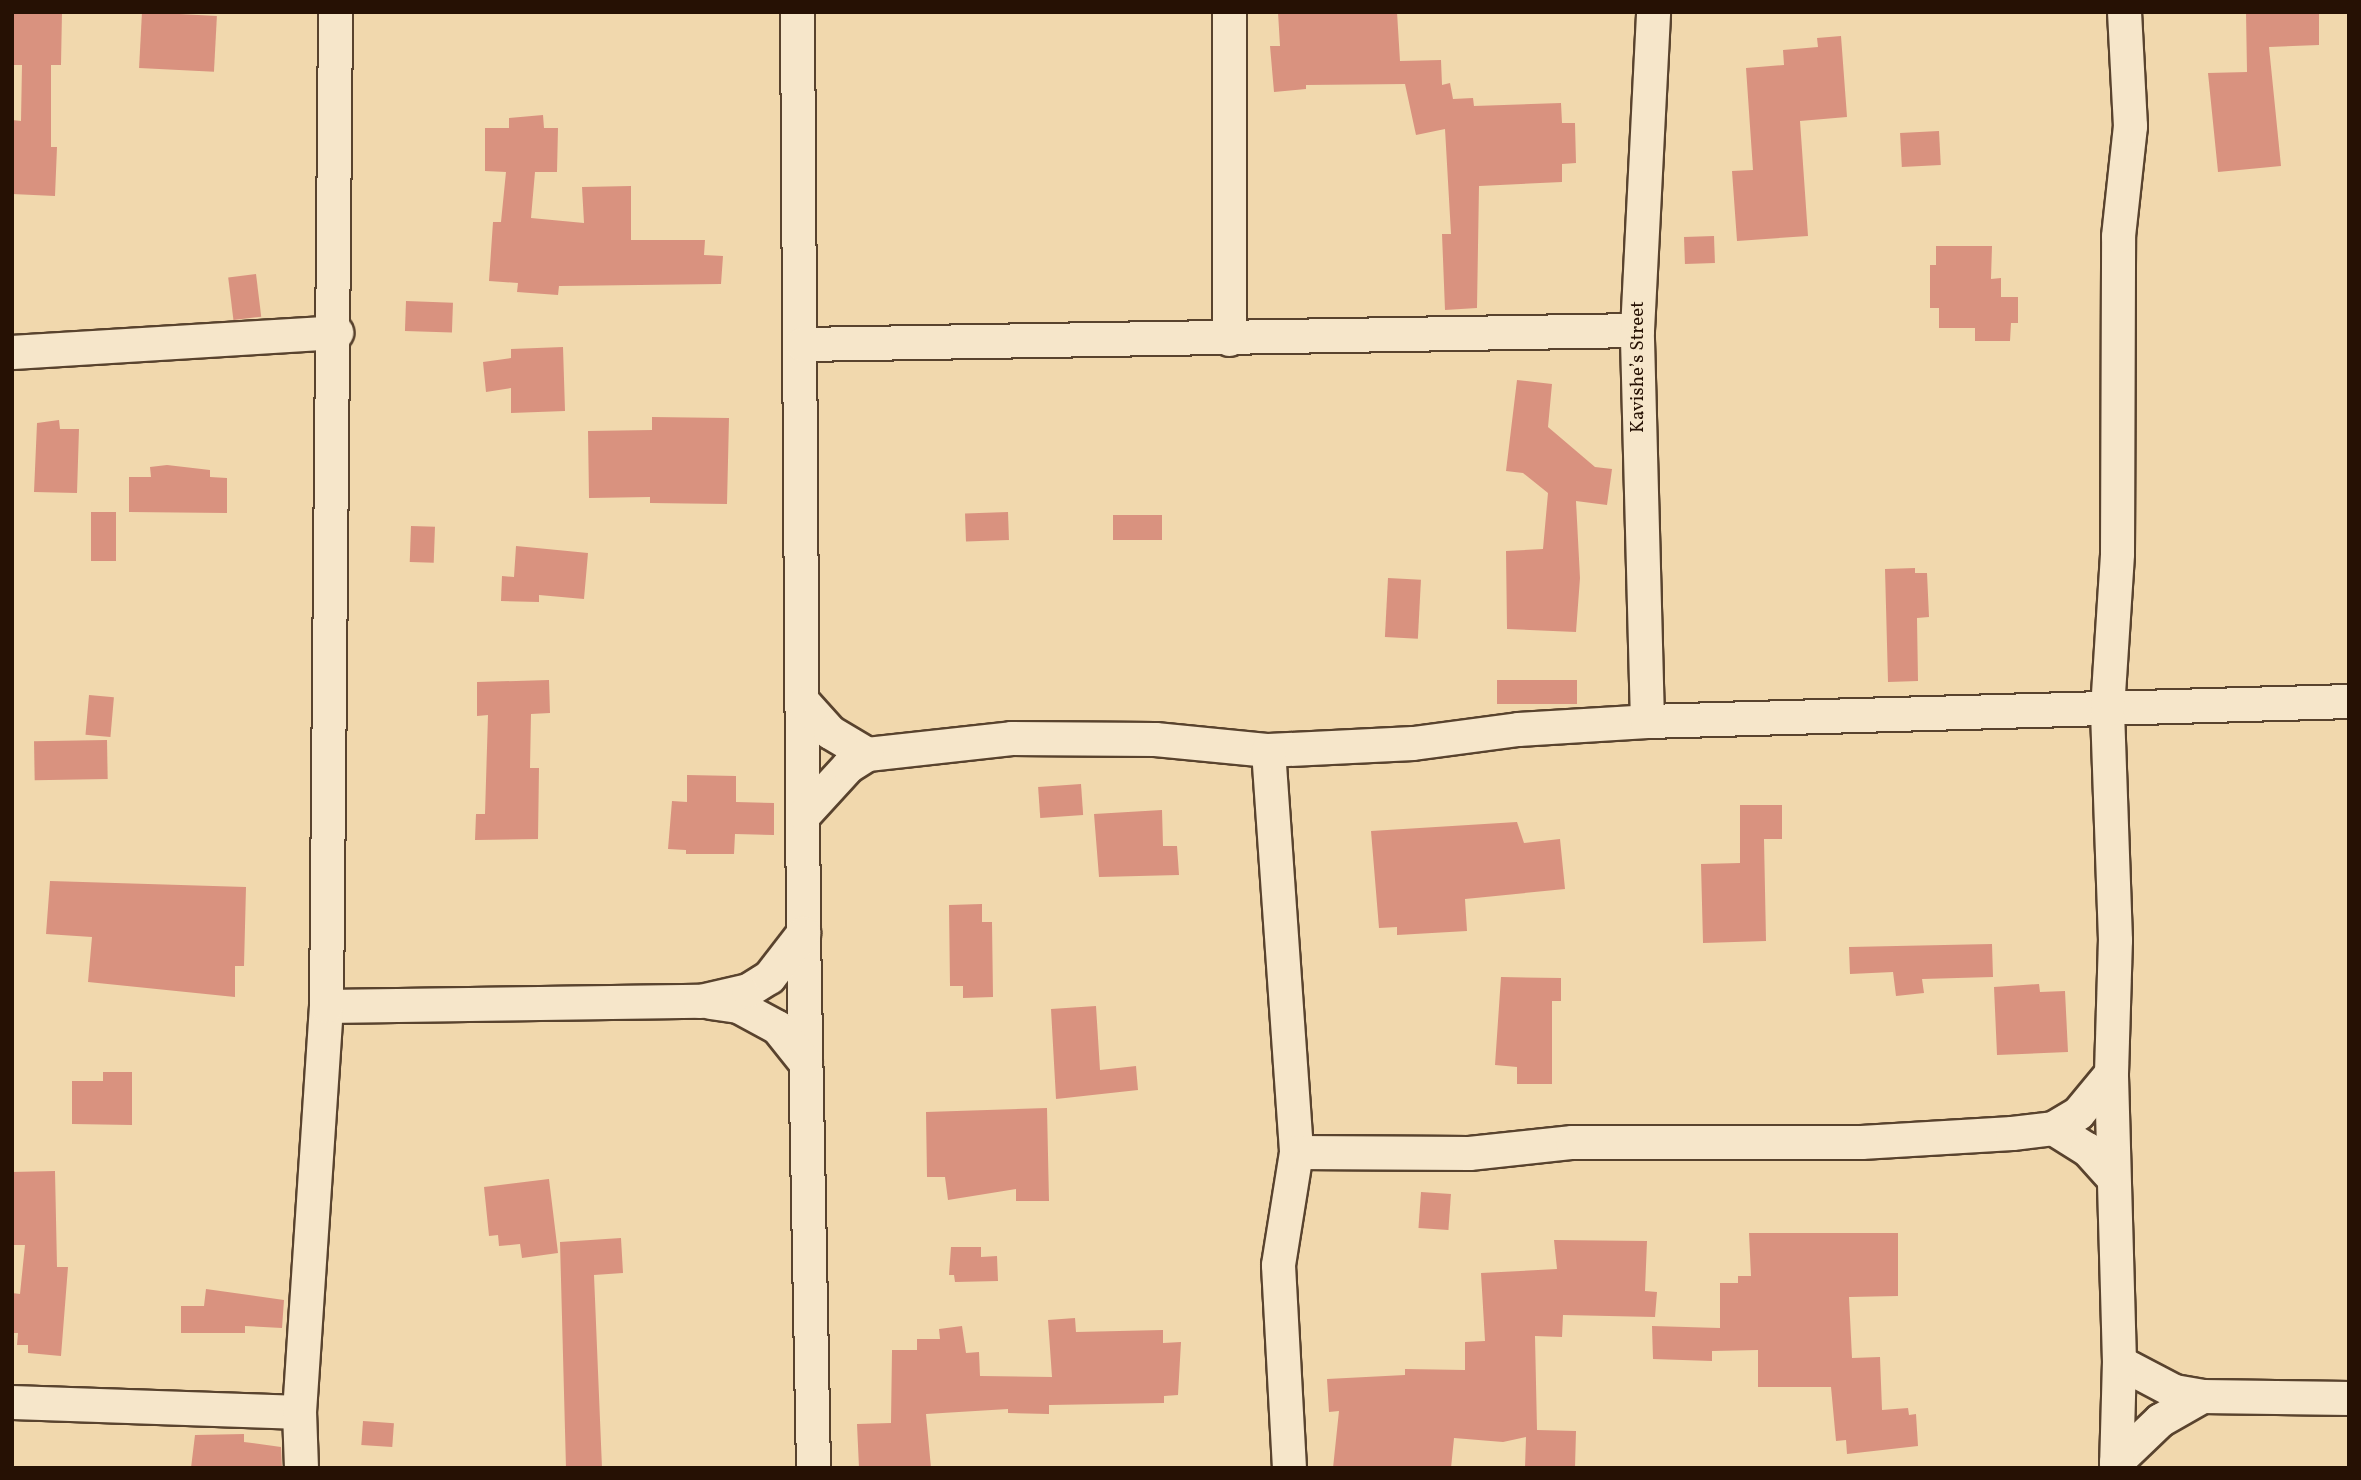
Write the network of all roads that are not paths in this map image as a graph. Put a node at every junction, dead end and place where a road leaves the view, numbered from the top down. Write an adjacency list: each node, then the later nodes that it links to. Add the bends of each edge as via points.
1 (335, 12): 7 (street)
2 (797, 12): 9 (street)
3 (1229, 12): 8 (street)
4 (1653, 12): 6 (street, Kavishe’s Street)
5 (2124, 12): 13 (street, via 2130,127 2118,236 2117,552)
6 (1637, 330): 8 (street); 14 (street, Kavishe’s Street)
7 (335, 332): 10 (street); 20 (street)
8 (1229, 339): 9 (street)
9 (802, 344): 12 (street)
10 (12, 352)
11 (2349, 701): 13 (street)
12 (804, 703): 16 (street, via 830,732); 17 (street)
13 (2108, 709): 14 (street); 22 (street, via 2115,940)
14 (1647, 722): 15 (street, via 1518,729 1413,743)
15 (1268, 750): 16 (street, via 1155,739 1011,738); 24 (street)
16 (867, 754): 17 (street, via 848,766)
17 (804, 814): 18 (street)
18 (803, 933): 19 (street, via 769,977 748,990); 21 (street)
19 (700, 1001): 20 (street); 21 (street, via 738,1006 777,1027)
20 (326, 1006): 30 (street)
21 (805, 1062): 33 (street)
22 (2110, 1073): 23 (street, via 2094,1098); 25 (street)
23 (2053, 1128): 24 (street, via 1861,1142 1573,1142 1469,1153); 25 (street, via 2087,1149)
24 (1296, 1152): 34 (street, via 1278,1265)
25 (2113, 1178): 26 (street)
26 (2119, 1362): 27 (street, via 2174,1391); 31 (street)
27 (2202, 1396): 28 (street); 31 (street, via 2160,1420)
28 (2349, 1398)
29 (12, 1402): 30 (street)
30 (299, 1412): 32 (street)
31 (2116, 1465)
32 (301, 1468)
33 (813, 1468)
34 (1289, 1468)

